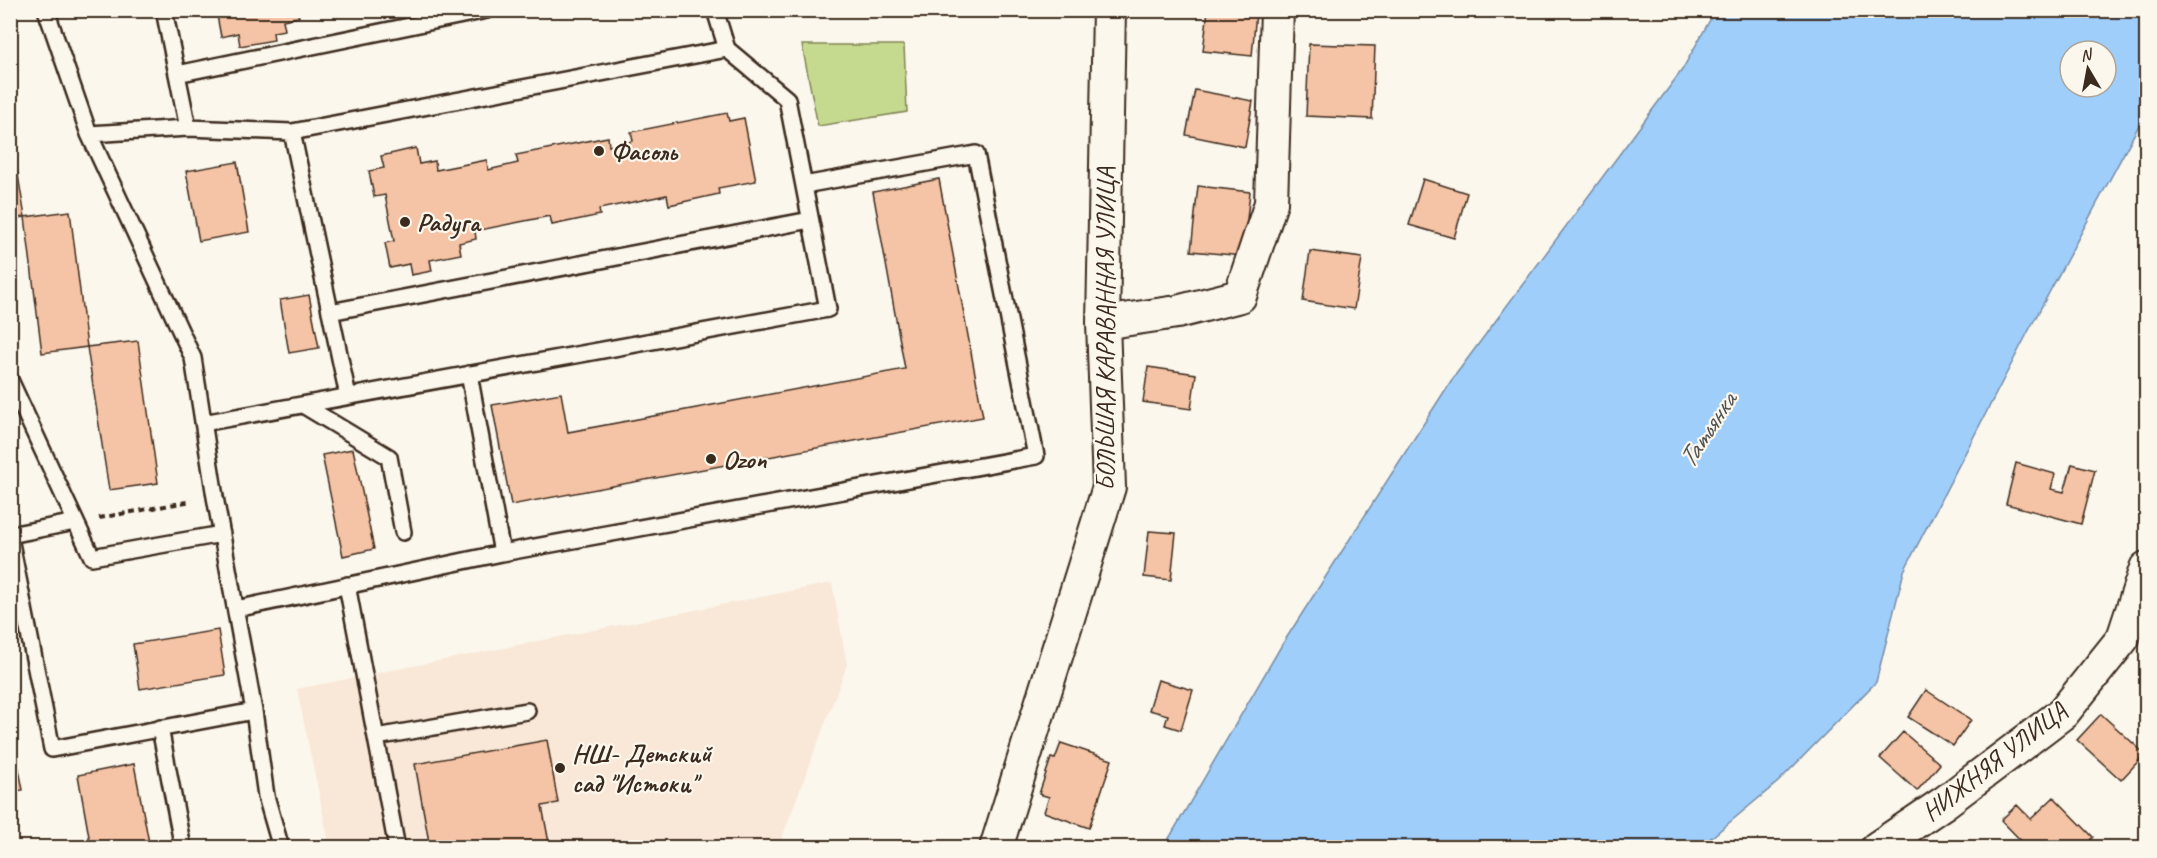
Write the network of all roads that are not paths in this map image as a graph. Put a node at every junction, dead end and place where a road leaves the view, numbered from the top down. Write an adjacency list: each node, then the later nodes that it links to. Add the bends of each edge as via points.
1 (46, 10): 11 (lane)
2 (164, 10): 8 (lane)
3 (487, 10): 8 (lane)
4 (715, 10): 7 (lane)
5 (1109, 10): 15 (street, БОЛЬШАЯ КАРАВАННАЯ УЛИЦА)
6 (1277, 10): 15 (street, via 1271,203 1240,296 1177,312)
7 (727, 49): 10 (lane); 12 (lane, via 787,99)
8 (177, 74): 9 (lane)
9 (188, 128): 10 (lane); 11 (lane)
10 (292, 132): 14 (lane)
11 (89, 134): 20 (lane, via 194,358)
12 (804, 185): 13 (lane); 25 (lane, via 976,154 1036,456)
13 (810, 220): 14 (lane); 16 (lane, via 828,309)
14 (330, 312): 18 (lane)
15 (1103, 323): 36 (street, БОЛЬШАЯ КАРАВАННАЯ УЛИЦА, via 1109,487)
16 (469, 374): 18 (lane); 25 (lane)
17 (10, 381): 21 (lane)
18 (348, 396): 19 (lane)
19 (303, 405): 20 (lane); 22 (lane, via 390,457)
20 (203, 423): 23 (lane)
21 (75, 522): 23 (lane, via 92,557); 24 (lane)
22 (404, 532)
23 (222, 534): 28 (lane)
24 (10, 536): 31 (lane, via 52,748)
25 (502, 553): 27 (lane)
26 (2146, 568): 37 (street, НИЖНЯЯ УЛИЦА, via 2122,638 2063,712 1945,802)
27 (347, 585): 28 (lane); 32 (lane)
28 (236, 609): 29 (lane)
29 (254, 711): 31 (lane); 34 (lane, via 266,796)
30 (527, 711): 32 (lane)
31 (160, 728): 33 (lane)
32 (376, 737): 35 (lane)
33 (183, 848)
34 (281, 848)
35 (397, 848)
36 (996, 848)
37 (1877, 848)

